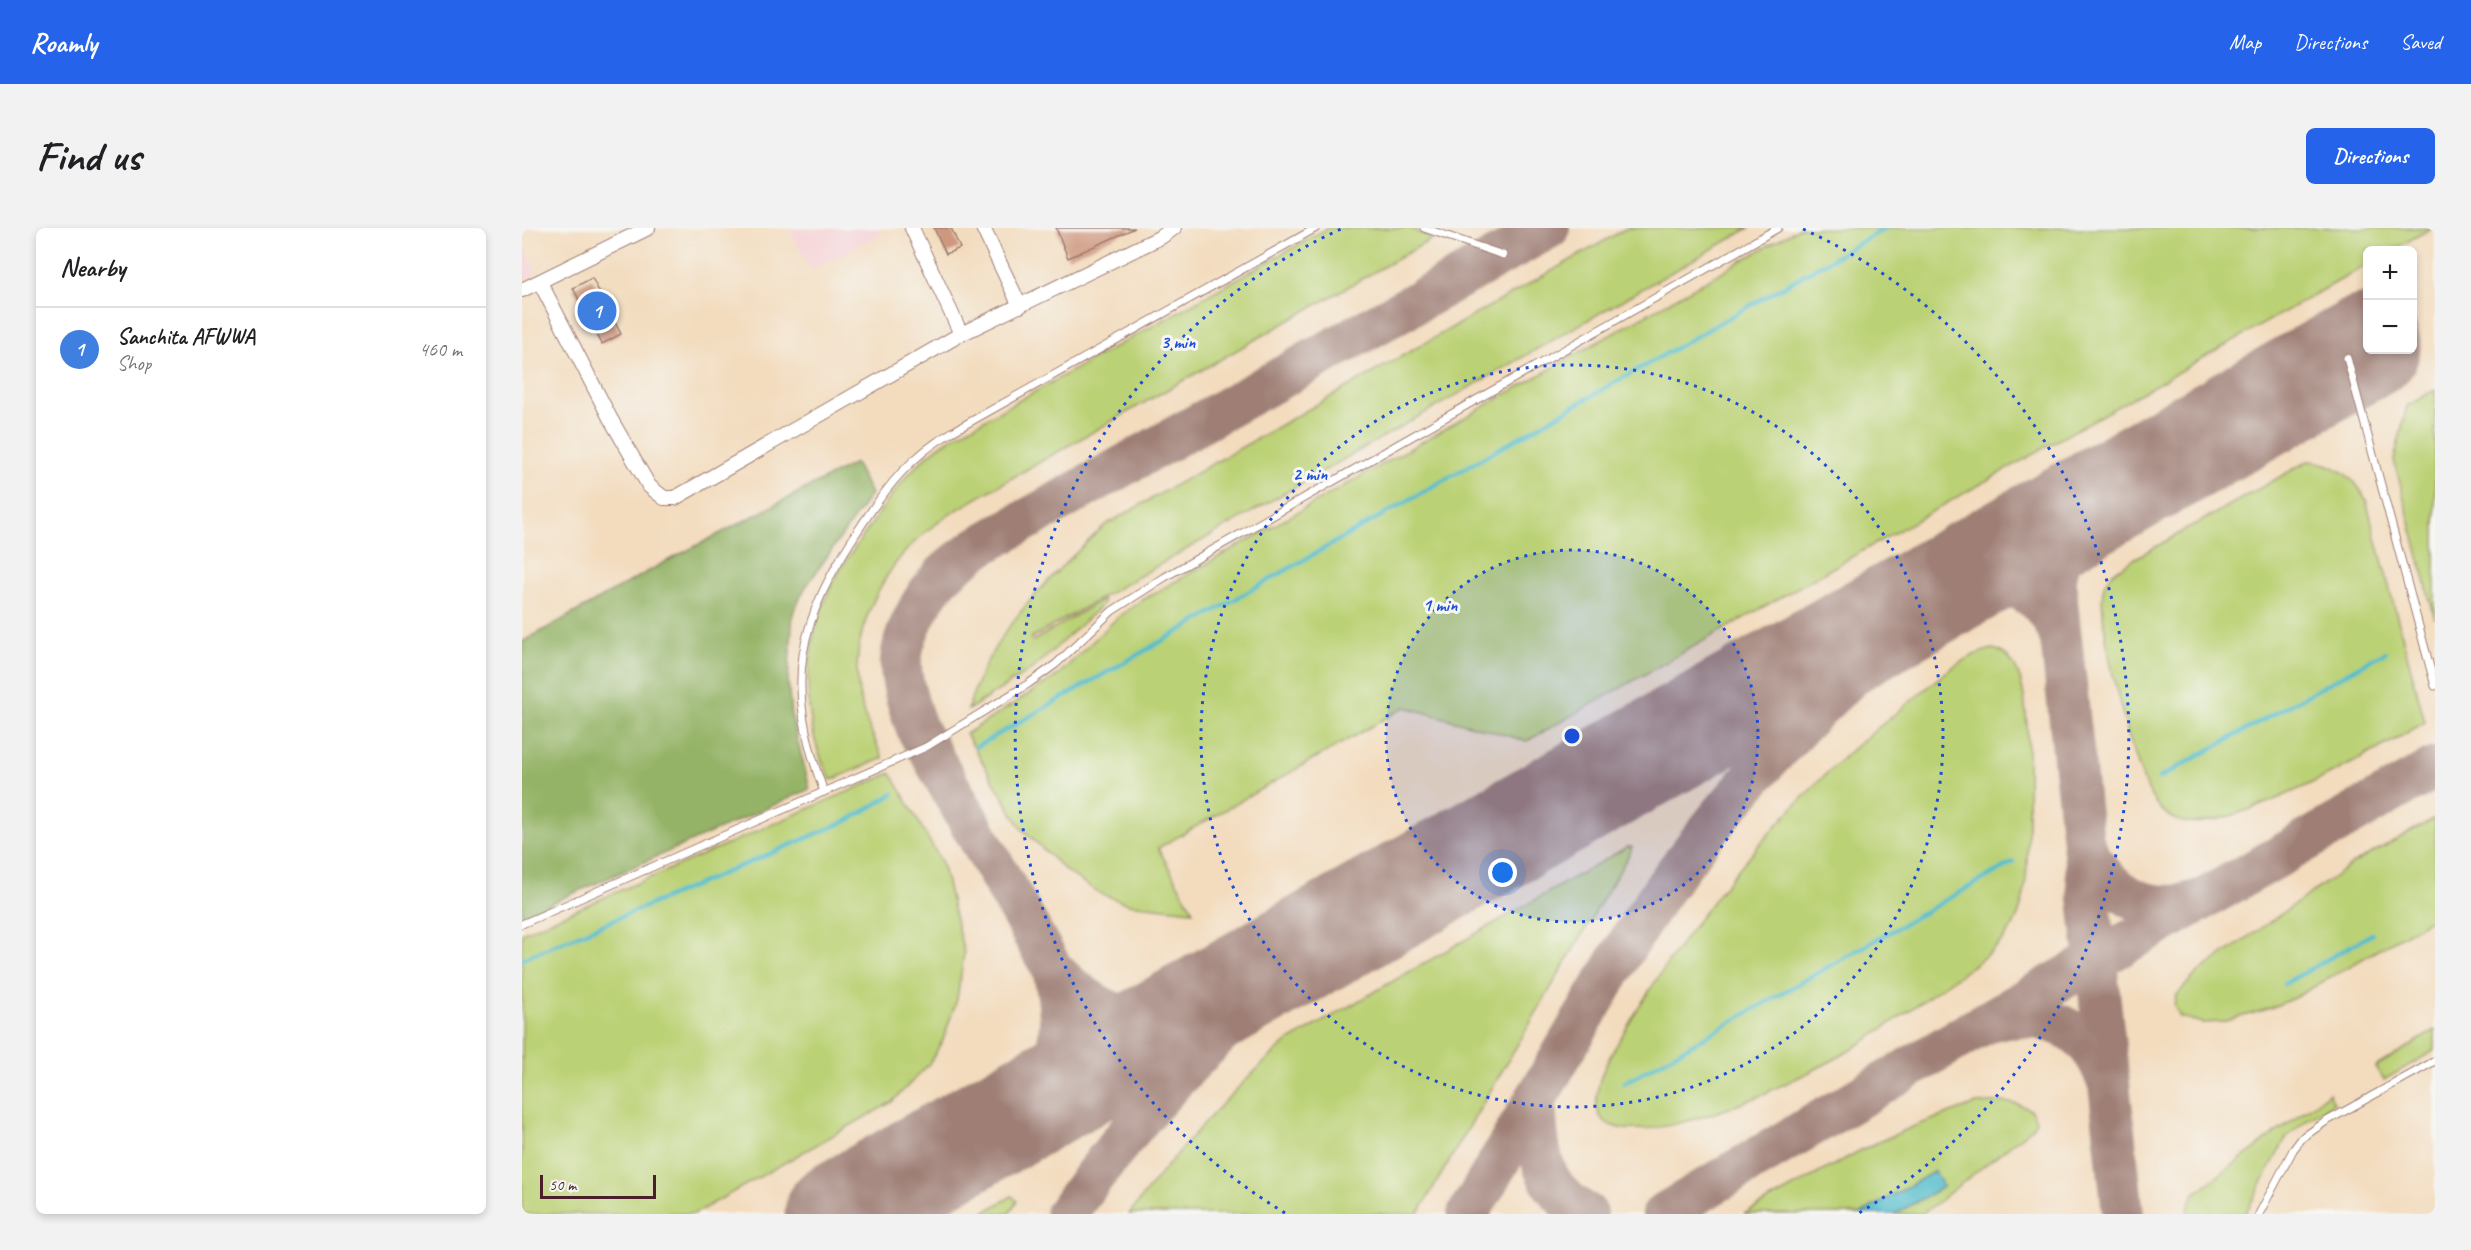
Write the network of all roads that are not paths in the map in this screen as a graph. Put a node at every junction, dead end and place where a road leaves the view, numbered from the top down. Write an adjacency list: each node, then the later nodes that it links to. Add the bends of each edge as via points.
1 (648, 228): 9 (street)
2 (912, 228): 12 (street)
3 (983, 228): 11 (street)
4 (1174, 228): 11 (street)
5 (1316, 228): 15 (lane, via 952,432 916,456 901,472 866,518 826,582 807,633 800,681 803,710 811,754)
6 (1424, 228): 8 (lane)
7 (1778, 228): 15 (lane, via 1156,582 1098,623 1056,664 951,732)
8 (1503, 255)
9 (540, 282): 10 (street); 12 (street, via 643,476 664,498 675,498)
10 (522, 290)
11 (1020, 306): 12 (street)
12 (961, 334)
13 (2347, 358): 14 (lane)
14 (2435, 686)
15 (824, 792): 16 (lane)
16 (522, 924)
17 (2435, 1060): 18 (lane, via 2302,1138)
18 (2259, 1214)

